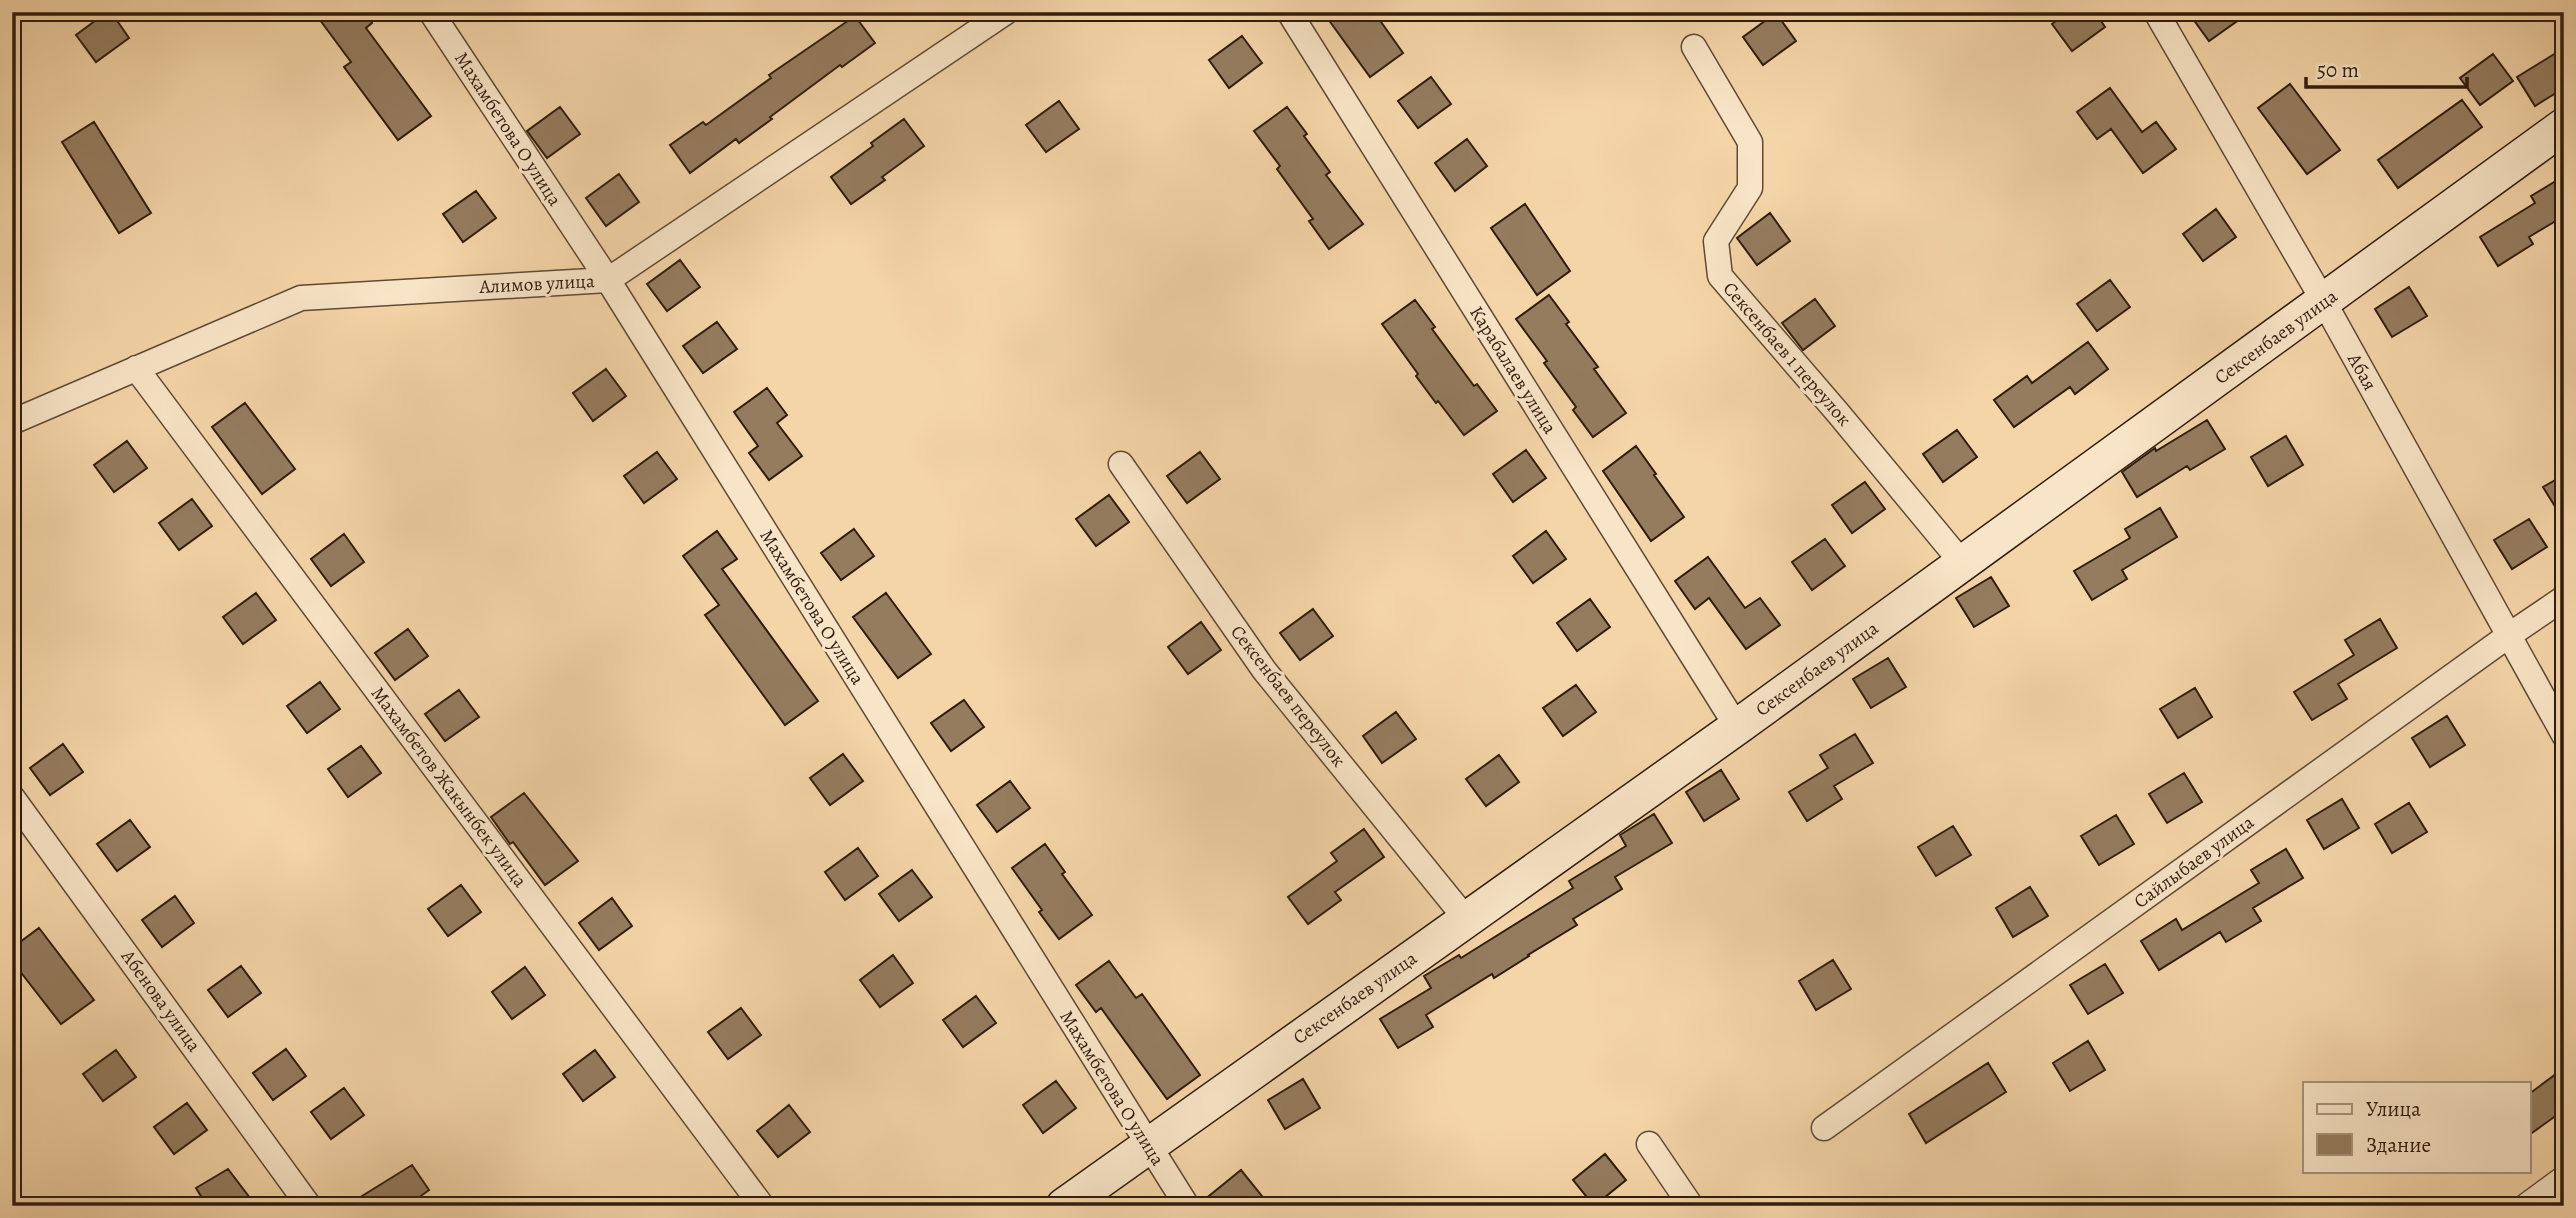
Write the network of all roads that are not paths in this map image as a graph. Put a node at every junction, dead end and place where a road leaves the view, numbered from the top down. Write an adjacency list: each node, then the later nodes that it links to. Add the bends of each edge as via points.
1 (1006, 12): 7 (street, Алимов улица)
2 (1289, 12): 15 (street, Карабалаев улица)
3 (2156, 12): 8 (street, Абая)
4 (440, 15): 7 (street, Махамбетова О улица)
5 (1694, 47): 12 (street, Сексенбаев 1 переулок, via 1750,142 1750,188 1716,241 1720,276)
6 (2564, 126): 8 (street, Сексенбаев улица)
7 (608, 280): 9 (street, Алимов улица, via 300,298); 21 (street, Махамбетова О улица)
8 (2324, 302): 12 (street, Сексенбаев улица); 14 (street, Абая)
9 (136, 368): 10 (street, Алимов улица); 24 (street, Махамбетов Жакынбек улица)
10 (12, 422)
11 (1121, 464): 18 (street, Сексенбаев переулок, via 1264,670)
12 (1963, 564): 15 (street, Сексенбаев улица)
13 (2564, 598): 14 (street, Сайлыбаев улица)
14 (2508, 636): 16 (street, Абая); 19 (street, Сайлыбаев улица)
15 (1737, 727): 18 (street, Сексенбаев улица)
16 (2564, 735)
17 (12, 797): 23 (street, Абенова улица)
18 (1466, 919): 21 (street, Сексенбаев улица)
19 (1824, 1128)
20 (1649, 1144): 27 (street)
21 (1148, 1145): 25 (street, Сексенбаев улица); 26 (street, Махамбетова О улица)
22 (2564, 1178): 28 (street)
23 (309, 1206)
24 (762, 1206)
25 (1064, 1206)
26 (1187, 1206)
27 (1691, 1206)
28 (2526, 1206)

